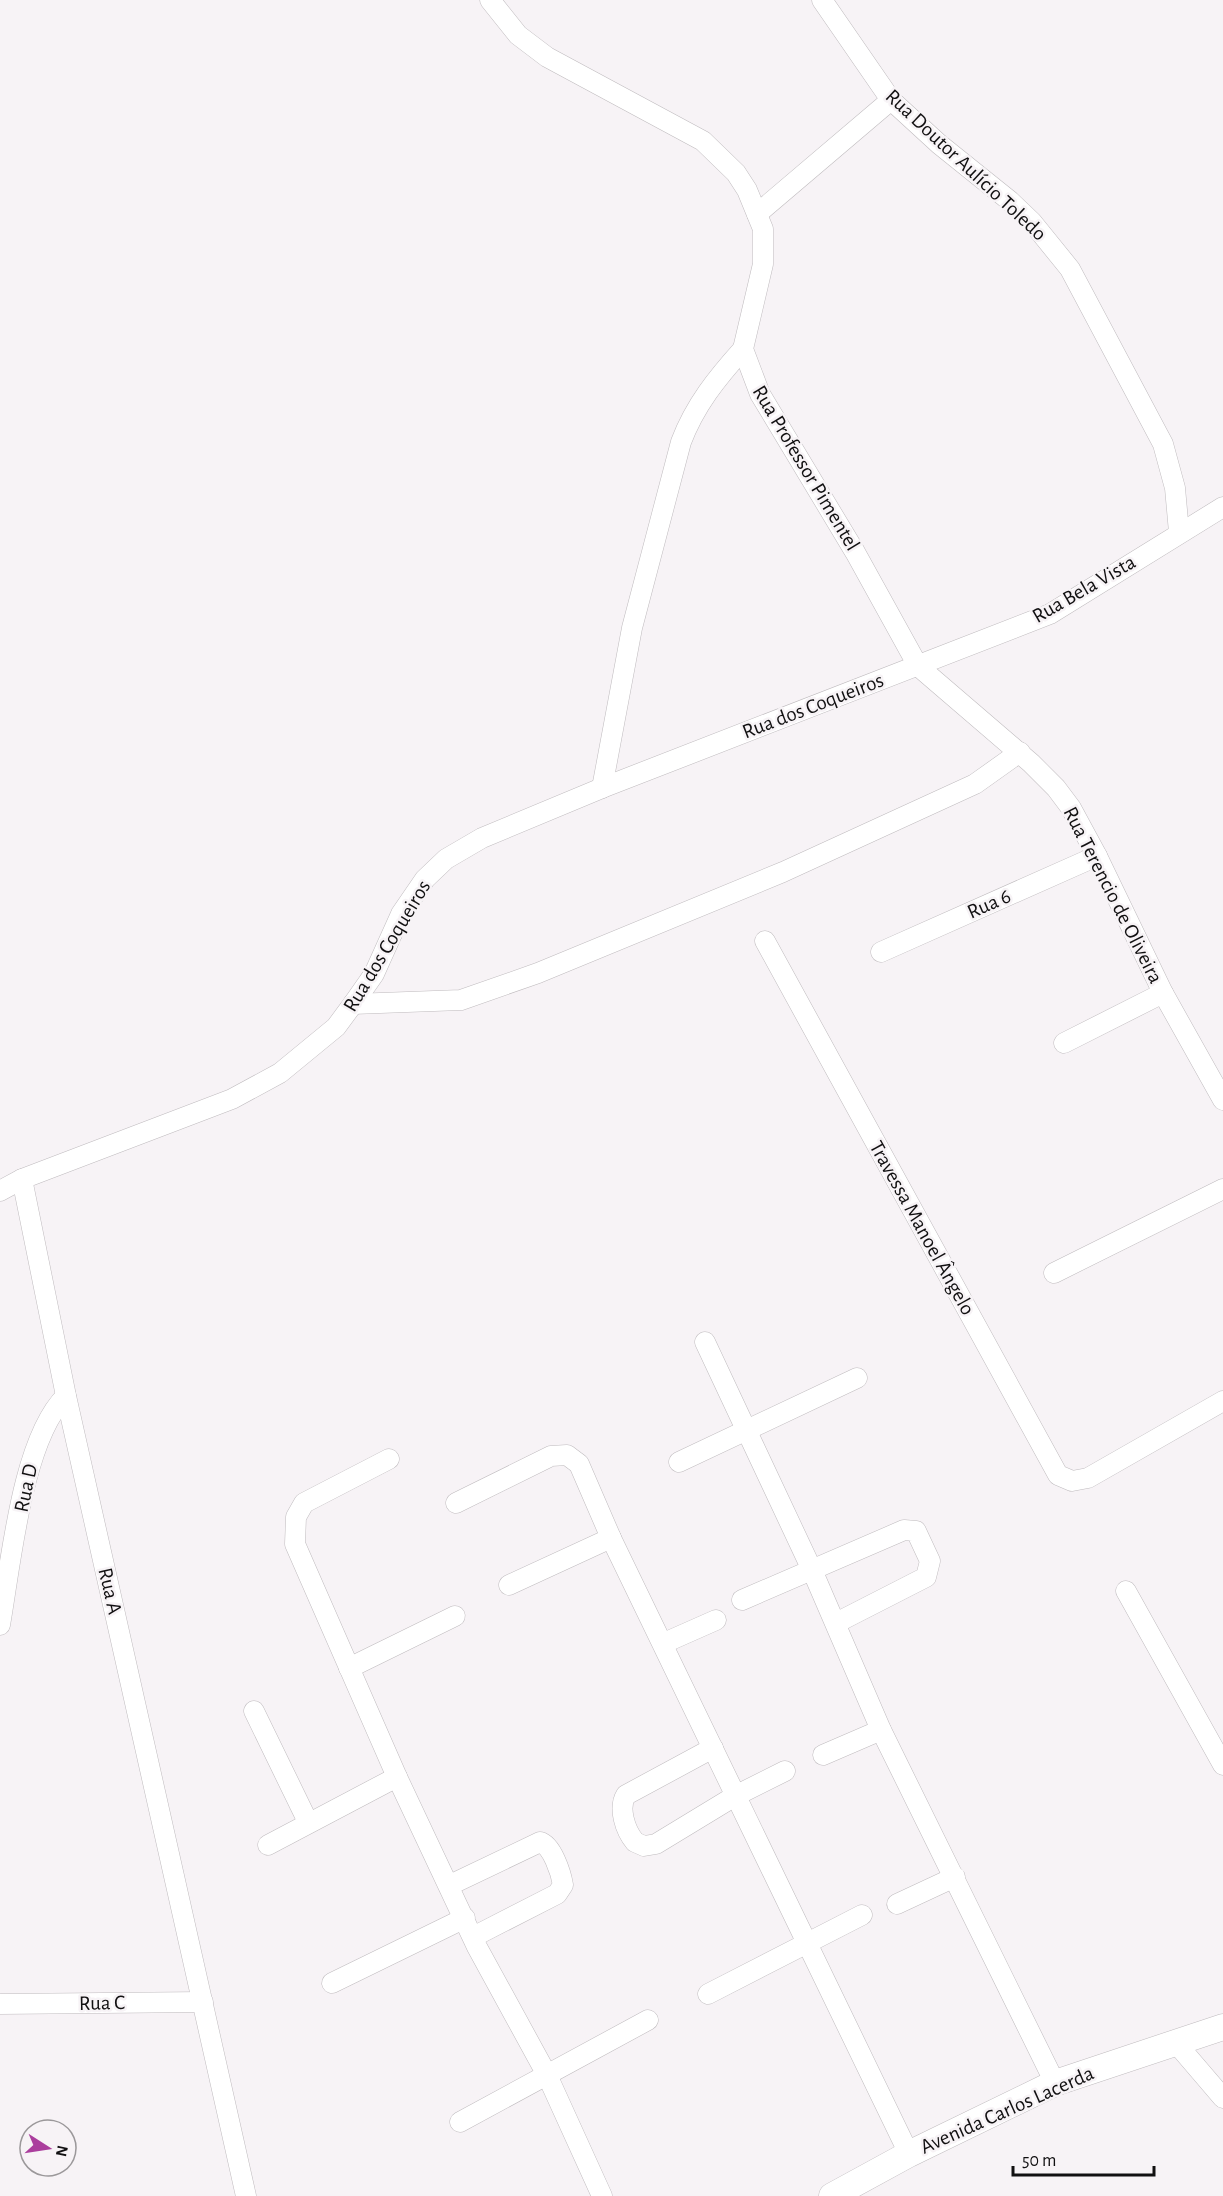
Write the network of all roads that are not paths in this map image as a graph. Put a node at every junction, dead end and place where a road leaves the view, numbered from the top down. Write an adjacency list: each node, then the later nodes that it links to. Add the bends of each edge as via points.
1 (490, 0): 4 (street, via 518,34 547,57 703,141 736,173)
2 (822, 0): 3 (street, Rua Doutor Aulício Toledo)
3 (891, 100): 4 (street); 7 (street, Rua Doutor Aulício Toledo, via 1018,208 1070,269 1163,444 1175,488)
4 (757, 214): 5 (street, via 763,229 763,264)
5 (743, 350): 8 (street, Rua Professor Pimentel, via 760,394); 10 (street, via 696,408 678,453 632,628)
6 (1223, 507): 7 (street, Rua Bela Vista)
7 (1179, 532): 8 (street, Rua Bela Vista, via 1050,614)
8 (918, 666): 9 (street, Rua Terencio de Oliveira); 10 (street, Rua dos Coqueiros)
9 (1020, 753): 11 (street, Rua Terencio de Oliveira, via 1056,788); 15 (street, via 975,783 783,872 519,980 461,1000)
10 (602, 788): 15 (street, Rua dos Coqueiros, via 482,838 446,859 425,879 401,914 374,974)
11 (1097, 856): 13 (street, Rua 6); 14 (street, Rua Terencio de Oliveira)
12 (765, 941): 25 (street, Travessa Manoel Ângelo, via 1058,1475 1081,1480 1101,1472)
13 (881, 952)
14 (1163, 993): 16 (street); 17 (street, Rua Terencio de Oliveira)
15 (353, 1004): 18 (street, Rua dos Coqueiros, via 313,1048 280,1073 232,1099)
16 (1064, 1043)
17 (1223, 1100)
18 (22, 1179): 20 (street, Rua dos Coqueiros); 24 (street, Rua A)
19 (1223, 1189): 21 (street)
20 (0, 1191)
21 (1054, 1273)
22 (705, 1342): 26 (street)
23 (857, 1378): 26 (street)
24 (66, 1396): 38 (street, Rua D, via 53,1409 35,1448); 60 (street, Rua A)
25 (1223, 1401)
26 (746, 1429): 28 (street); 31 (street)
27 (389, 1459): 40 (street, via 304,1503 296,1517 295,1544)
28 (679, 1462)
29 (456, 1503): 30 (street, via 551,1456 563,1454 579,1464)
30 (611, 1538): 32 (street); 39 (street)
31 (813, 1570): 34 (street); 37 (street); 37 (street, via 904,1530 918,1534 930,1561 926,1577)
32 (509, 1586)
33 (1126, 1591): 45 (street)
34 (742, 1600)
35 (455, 1616): 40 (street)
36 (716, 1620): 39 (street)
37 (836, 1623): 42 (street)
38 (0, 1625)
39 (664, 1643): 43 (street)
40 (350, 1668): 47 (street)
41 (254, 1711): 49 (street)
42 (881, 1730): 44 (street); 51 (street)
43 (712, 1748): 48 (street); 48 (street, via 626,1795 623,1817 631,1838 644,1846 656,1844)
44 (823, 1755)
45 (1223, 1765)
46 (785, 1771): 48 (street)
47 (397, 1777): 49 (street); 52 (street)
48 (735, 1796): 57 (street)
49 (308, 1822): 50 (street)
50 (267, 1845)
51 (955, 1877): 53 (street); 66 (street)
52 (450, 1885): 55 (street); 56 (street, via 540,1842 547,1846 561,1876 563,1885 557,1894)
53 (897, 1904)
54 (862, 1915): 57 (street)
55 (465, 1918): 56 (street); 58 (street)
56 (473, 1936): 65 (street)
57 (810, 1943): 59 (street); 69 (street)
58 (332, 1983)
59 (708, 1994)
60 (203, 2002): 61 (street, Rua C); 70 (street, Rua A)
61 (0, 2004)
62 (648, 2020): 65 (street)
63 (1223, 2027): 64 (street, Avenida Carlos Lacerda)
64 (1176, 2043): 66 (street, Avenida Carlos Lacerda); 67 (street)
65 (547, 2075): 68 (street); 71 (street)
66 (1055, 2083): 69 (street, Avenida Carlos Lacerda)
67 (1223, 2098)
68 (460, 2122)
69 (909, 2154): 72 (street, Avenida Carlos Lacerda)
70 (246, 2196)
71 (602, 2196)
72 (832, 2196)

